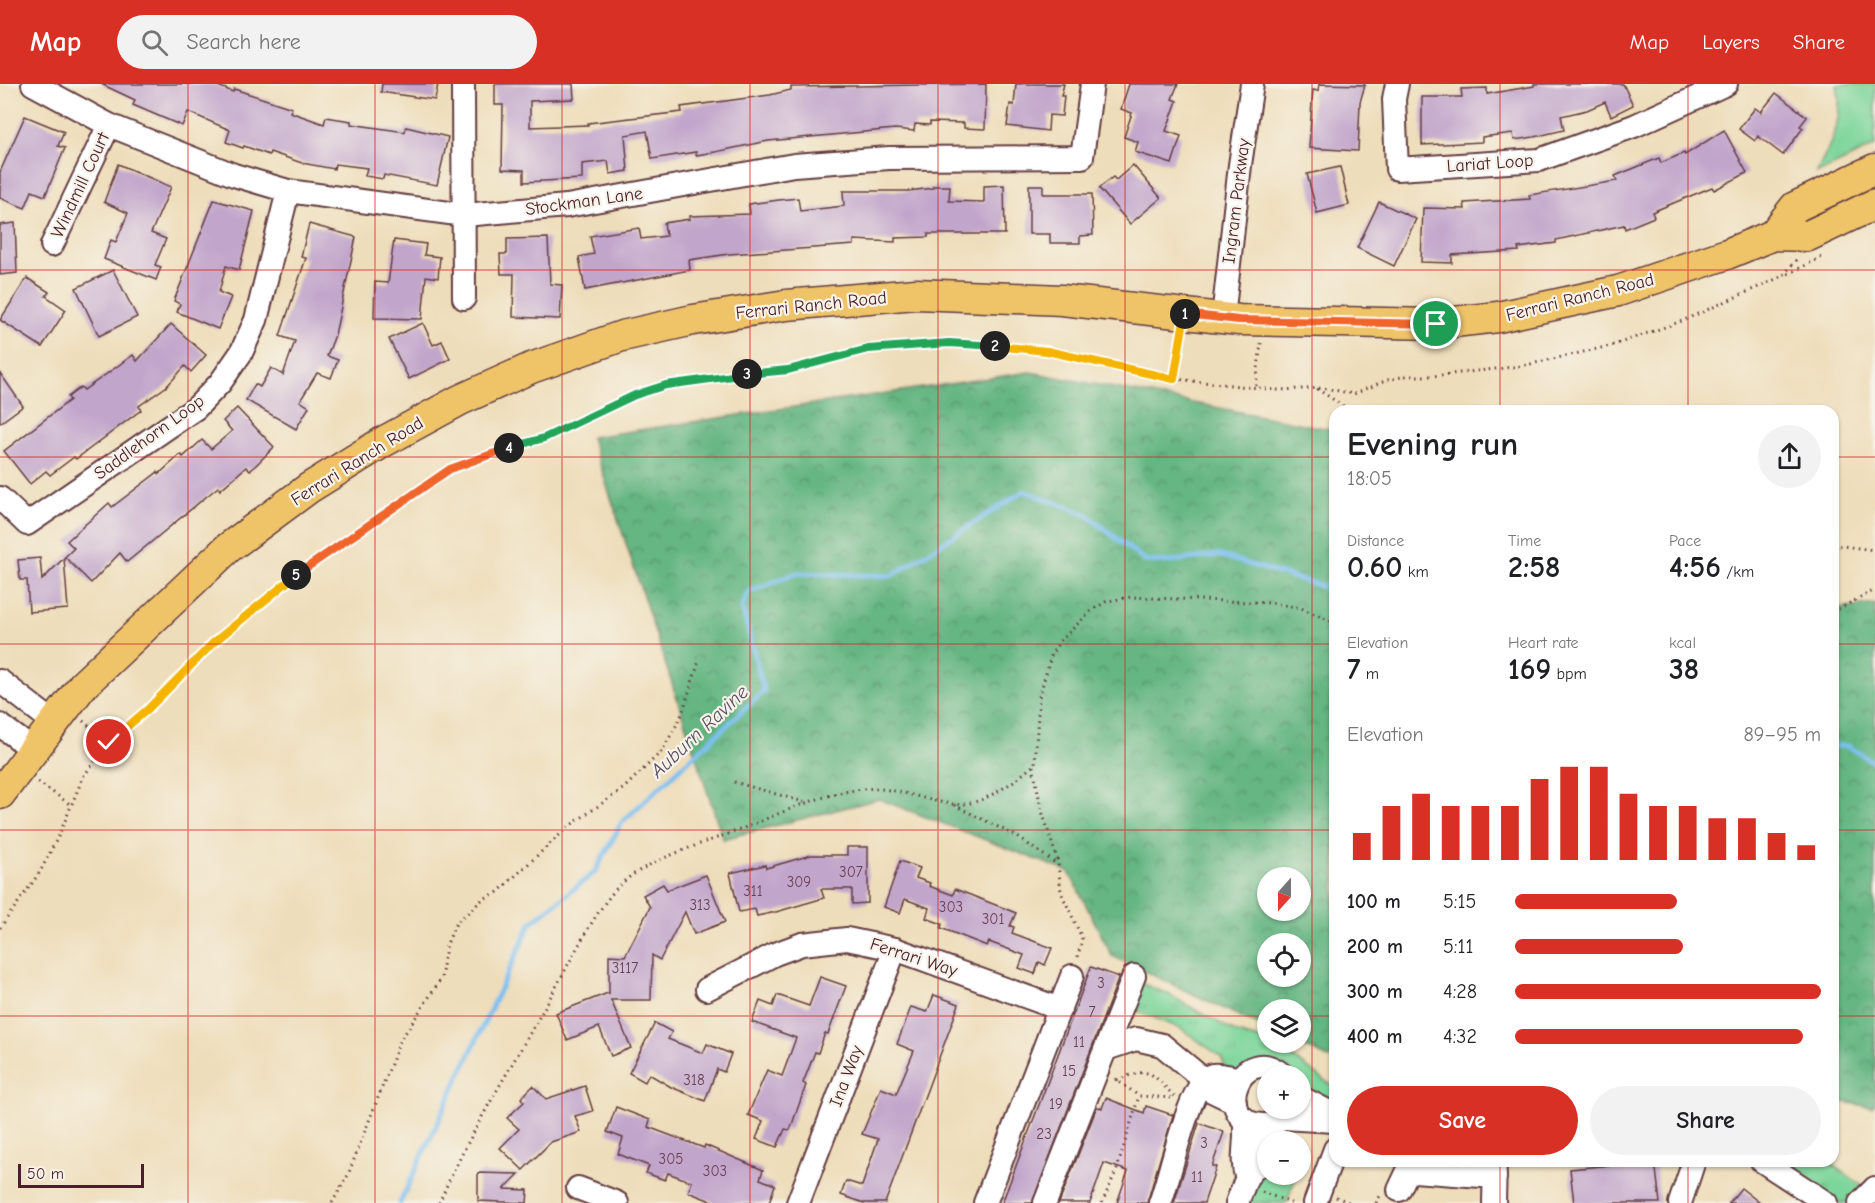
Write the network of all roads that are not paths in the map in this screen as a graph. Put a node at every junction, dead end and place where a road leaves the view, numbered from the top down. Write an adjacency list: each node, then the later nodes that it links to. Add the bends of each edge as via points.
1 (33, 84): 7 (street, Stockman Lane)
2 (463, 84): 11 (street)
3 (1092, 84): 11 (street, Stockman Lane, via 1082,157 889,158 794,165 578,204)
4 (1252, 84): 15 (street, Ingram Parkway)
5 (1397, 84): 6 (street, Lariat Loop, via 1397,169 1539,160 1634,126)
6 (1726, 84)
7 (109, 125): 9 (street, Stockman Lane, via 204,164); 13 (street, Windmill Court)
8 (1875, 169): 12 (main road, via 1794,207)
9 (288, 191): 11 (street, Stockman Lane); 16 (street, Saddlehorn Loop, via 256,320 242,353 220,383 196,408 27,524)
10 (1875, 204): 12 (main road, Ferrari Ranch Road, via 1808,236)
11 (464, 215): 14 (street)
12 (1773, 235): 15 (main road, Ferrari Ranch Road, via 1618,291 1498,317 1436,324)
13 (52, 244)
14 (464, 298)
15 (1223, 318): 18 (main road, Ferrari Ranch Road, via 1062,300 916,294 786,305 622,336 541,364 460,400 309,488 228,548 122,646)
16 (0, 498)
17 (0, 681): 18 (street)
18 (59, 714): 20 (main road, Ferrari Ranch Road)
19 (0, 724): 20 (street)
20 (25, 759): 21 (main road, Ferrari Ranch Road)
21 (0, 794)
22 (895, 949): 25 (street, Ferrari Way, via 847,939 802,944); 26 (street, Ferrari Way); 47 (street, Ina Way)
23 (1072, 976): 26 (street)
24 (1134, 976): 27 (street)
25 (707, 989)
26 (1060, 1009): 48 (street)
27 (1106, 1049): 30 (street, via 1136,1039 1151,1041); 49 (street)
28 (1257, 1068): 29 (street)
29 (1240, 1078): 30 (street, via 1213,1074); 32 (street, via 1234,1089)
30 (1203, 1079): 32 (street, via 1208,1089); 50 (street, via 1181,1130)
31 (1311, 1103): 33 (street)
32 (1239, 1110): 34 (street, via 1261,1125); 44 (street, via 1246,1130)
33 (1329, 1113)
34 (1276, 1119)
35 (1280, 1119): 44 (street, via 1269,1130 1256,1167)
36 (1311, 1119): 37 (street)
37 (1329, 1120)
38 (1329, 1165): 51 (street)
39 (1692, 1167): 53 (street)
40 (1771, 1167): 54 (street)
41 (1495, 1169): 45 (street, via 1414,1171 1407,1173); 52 (street)
42 (578, 1188): 46 (street)
43 (1875, 1188): 55 (street)
44 (1243, 1189)
45 (1399, 1190)
46 (617, 1203)
47 (798, 1203)
48 (985, 1203)
49 (1045, 1203)
50 (1160, 1203)
51 (1315, 1203)
52 (1494, 1203)
53 (1680, 1203)
54 (1826, 1203)
55 (1860, 1203)

